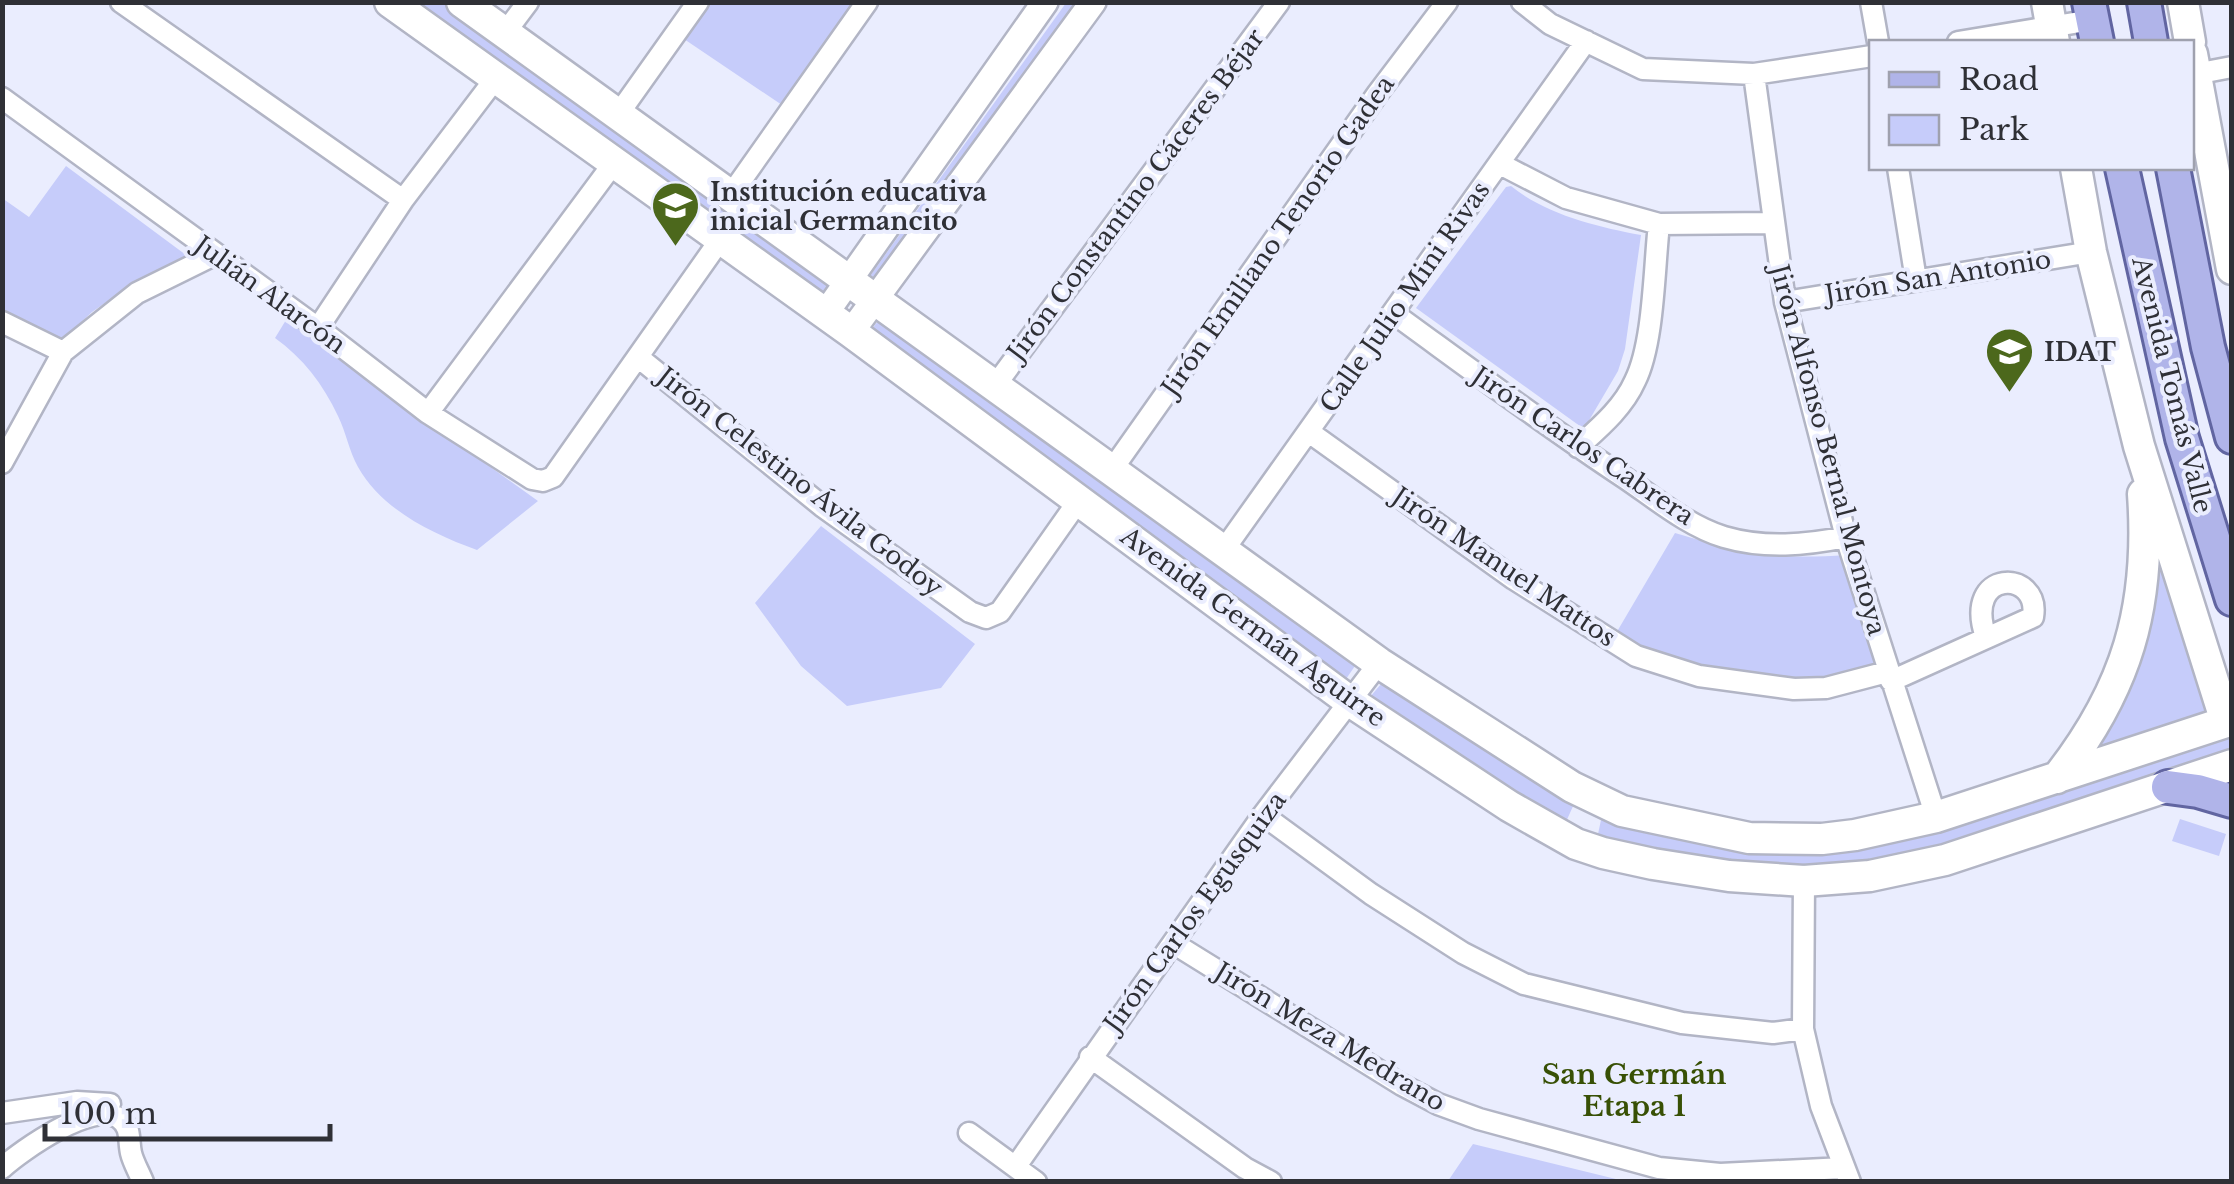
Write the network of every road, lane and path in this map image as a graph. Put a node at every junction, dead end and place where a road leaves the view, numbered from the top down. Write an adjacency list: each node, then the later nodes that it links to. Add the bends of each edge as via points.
1 (121, 2): 38 (street)
2 (390, 2): 28 (main road, Avenida Germán Aguirre)
3 (462, 2): 17 (main road, Avenida Germán Aguirre)
4 (528, 2): 17 (street)
5 (698, 2): 30 (street)
6 (867, 2): 37 (street)
7 (1046, 2): 46 (street)
8 (1093, 2): 48 (street)
9 (1279, 2): 57 (street, Jirón Constantino Cáceres Béjar)
10 (1446, 2): 64 (street, Jirón Emiliano Tenorio Gadea)
11 (1522, 2): 22 (street)
12 (1871, 2): 18 (street)
13 (2144, 2): 20 (main road)
14 (2183, 2): 21 (main road)
15 (2093, 22): 16 (street)
16 (2050, 24): 19 (street)
17 (504, 34): 30 (main road, Avenida Germán Aguirre)
18 (1878, 40)
19 (1968, 40)
20 (2151, 40)
21 (2190, 40)
22 (1586, 41): 27 (street, via 1643,69); 32 (street, Calle Julio Mini Rivas)
23 (1869, 56): 27 (street)
24 (2194, 64): 25 (street)
25 (2232, 67)
26 (2194, 68): 39 (main road)
27 (1754, 74): 40 (street, Jirón Alfonso Bernal Montoya)
28 (495, 79): 31 (main road, Avenida Germán Aguirre); 38 (street)
29 (2, 98): 44 (street, Julián Alarcón)
30 (616, 116): 37 (main road, Avenida Germán Aguirre)
31 (613, 164): 42 (main road, Avenida Germán Aguirre); 58 (street)
32 (1500, 164): 41 (street, via 1566,198); 50 (street, Calle Julio Mini Rivas)
33 (1898, 170): 47 (street)
34 (2076, 170): 43 (main road, Avenida Tomás Valle)
35 (2122, 170): 68 (main road, Avenida Tomás Valle, via 2182,438)
36 (2173, 170): 60 (main road, Avenida Tomás Valle)
37 (730, 196): 46 (main road, Avenida Germán Aguirre)
38 (404, 200): 53 (street)
39 (2227, 210): 45 (main road)
40 (1772, 223): 41 (street); 49 (street, Jirón Alfonso Bernal Montoya)
41 (1659, 224): 62 (street, via 1635,382 1608,421)
42 (720, 240): 51 (main road, Avenida Germán Aguirre); 56 (street)
43 (2091, 252): 47 (street, Jirón San Antonio); 61 (main road, Avenida Tomás Valle)
44 (214, 255): 53 (street, Julián Alarcón); 55 (street, via 137,293)
45 (2232, 269)
46 (848, 279): 48 (main road, Avenida Germán Aguirre); 51 (street)
47 (1916, 280): 49 (street, Jirón San Antonio)
48 (873, 300): 54 (street); 57 (main road, Avenida Germán Aguirre)
49 (1785, 302): 66 (street, Jirón Alfonso Bernal Montoya)
50 (1393, 313): 59 (street, Calle Julio Mini Rivas); 62 (street, Jirón Carlos Cabrera)
51 (825, 314): 54 (main road, Avenida Germán Aguirre)
52 (2, 322): 55 (street)
53 (318, 328): 58 (street, Julián Alarcón)
54 (851, 332): 65 (main road, Avenida Germán Aguirre)
55 (63, 352): 63 (street)
56 (638, 357): 58 (street, Julián Alarcón, via 553,477 543,481); 65 (street, Jirón Celestino Ávila Godoy, via 822,506 986,618 1000,612)
57 (994, 387): 64 (main road, Avenida Germán Aguirre)
58 (428, 413)
59 (1309, 432): 67 (street, Calle Julio Mini Rivas); 71 (street, Jirón Manuel Mattos, via 1514,580 1636,656 1698,676 1794,690)
60 (2232, 437)
61 (2139, 446): 73 (main road, Avenida Tomás Valle); 75 (main road, via 2141,591 2126,662 2088,738)
62 (1578, 447): 66 (street, Jirón Carlos Cabrera, via 1726,538 1800,545)
63 (2, 463)
64 (1111, 471): 67 (main road, Avenida Germán Aguirre)
65 (1079, 500): 72 (main road, Avenida Germán Aguirre)
66 (1846, 538): 71 (street, Jirón Alfonso Bernal Montoya)
67 (1223, 551): 70 (main road, Avenida Germán Aguirre)
68 (2232, 599)
69 (1986, 637): 71 (street, Jirón Manuel Mattos)
70 (1379, 663): 72 (street, Jirón Carlos Egúsquiza); 77 (main road, Avenida Germán Aguirre)
71 (1889, 676): 80 (street, Jirón Alfonso Bernal Montoya)
72 (1348, 700): 79 (street, Jirón Carlos Egúsquiza); 81 (main road, Avenida Germán Aguirre)
73 (2229, 721): 75 (main road, Avenida Germán Aguirre)
74 (2232, 765): 76 (main road, Avenida Germán Aguirre)
75 (2057, 778): 80 (main road, Avenida Germán Aguirre)
76 (2168, 787): 78 (main road); 82 (main road, Avenida Germán Aguirre, via 1945,860)
77 (1596, 798): 80 (main road, Avenida Germán Aguirre, via 1622,812 1749,838 1855,836); 81 (main road)
78 (2232, 800)
79 (1263, 815): 83 (street, Jirón Carlos Egúsquiza); 84 (street, via 1463,954 1524,984 1682,1023 1774,1033)
80 (1936, 817)
81 (1576, 844): 82 (main road, Avenida Germán Aguirre, via 1653,864)
82 (1804, 881): 84 (street)
83 (1173, 943): 85 (street, Jirón Carlos Egúsquiza); 92 (street, Jirón Meza Medrano, via 1438,1104)
84 (1803, 1029): 91 (street)
85 (1090, 1058): 89 (street, Jirón Carlos Egúsquiza); 95 (street)
86 (2, 1113): 87 (street, via 111,1104)
87 (130, 1130): 90 (street, via 120,1118 90,1114); 93 (street, via 131,1154)
88 (969, 1134): 89 (street)
89 (1016, 1166): 94 (street)
90 (2, 1168)
91 (1847, 1175): 92 (street, Jirón Meza Medrano)
92 (1685, 1177)
93 (144, 1182)
94 (1036, 1182)
95 (1271, 1182)

